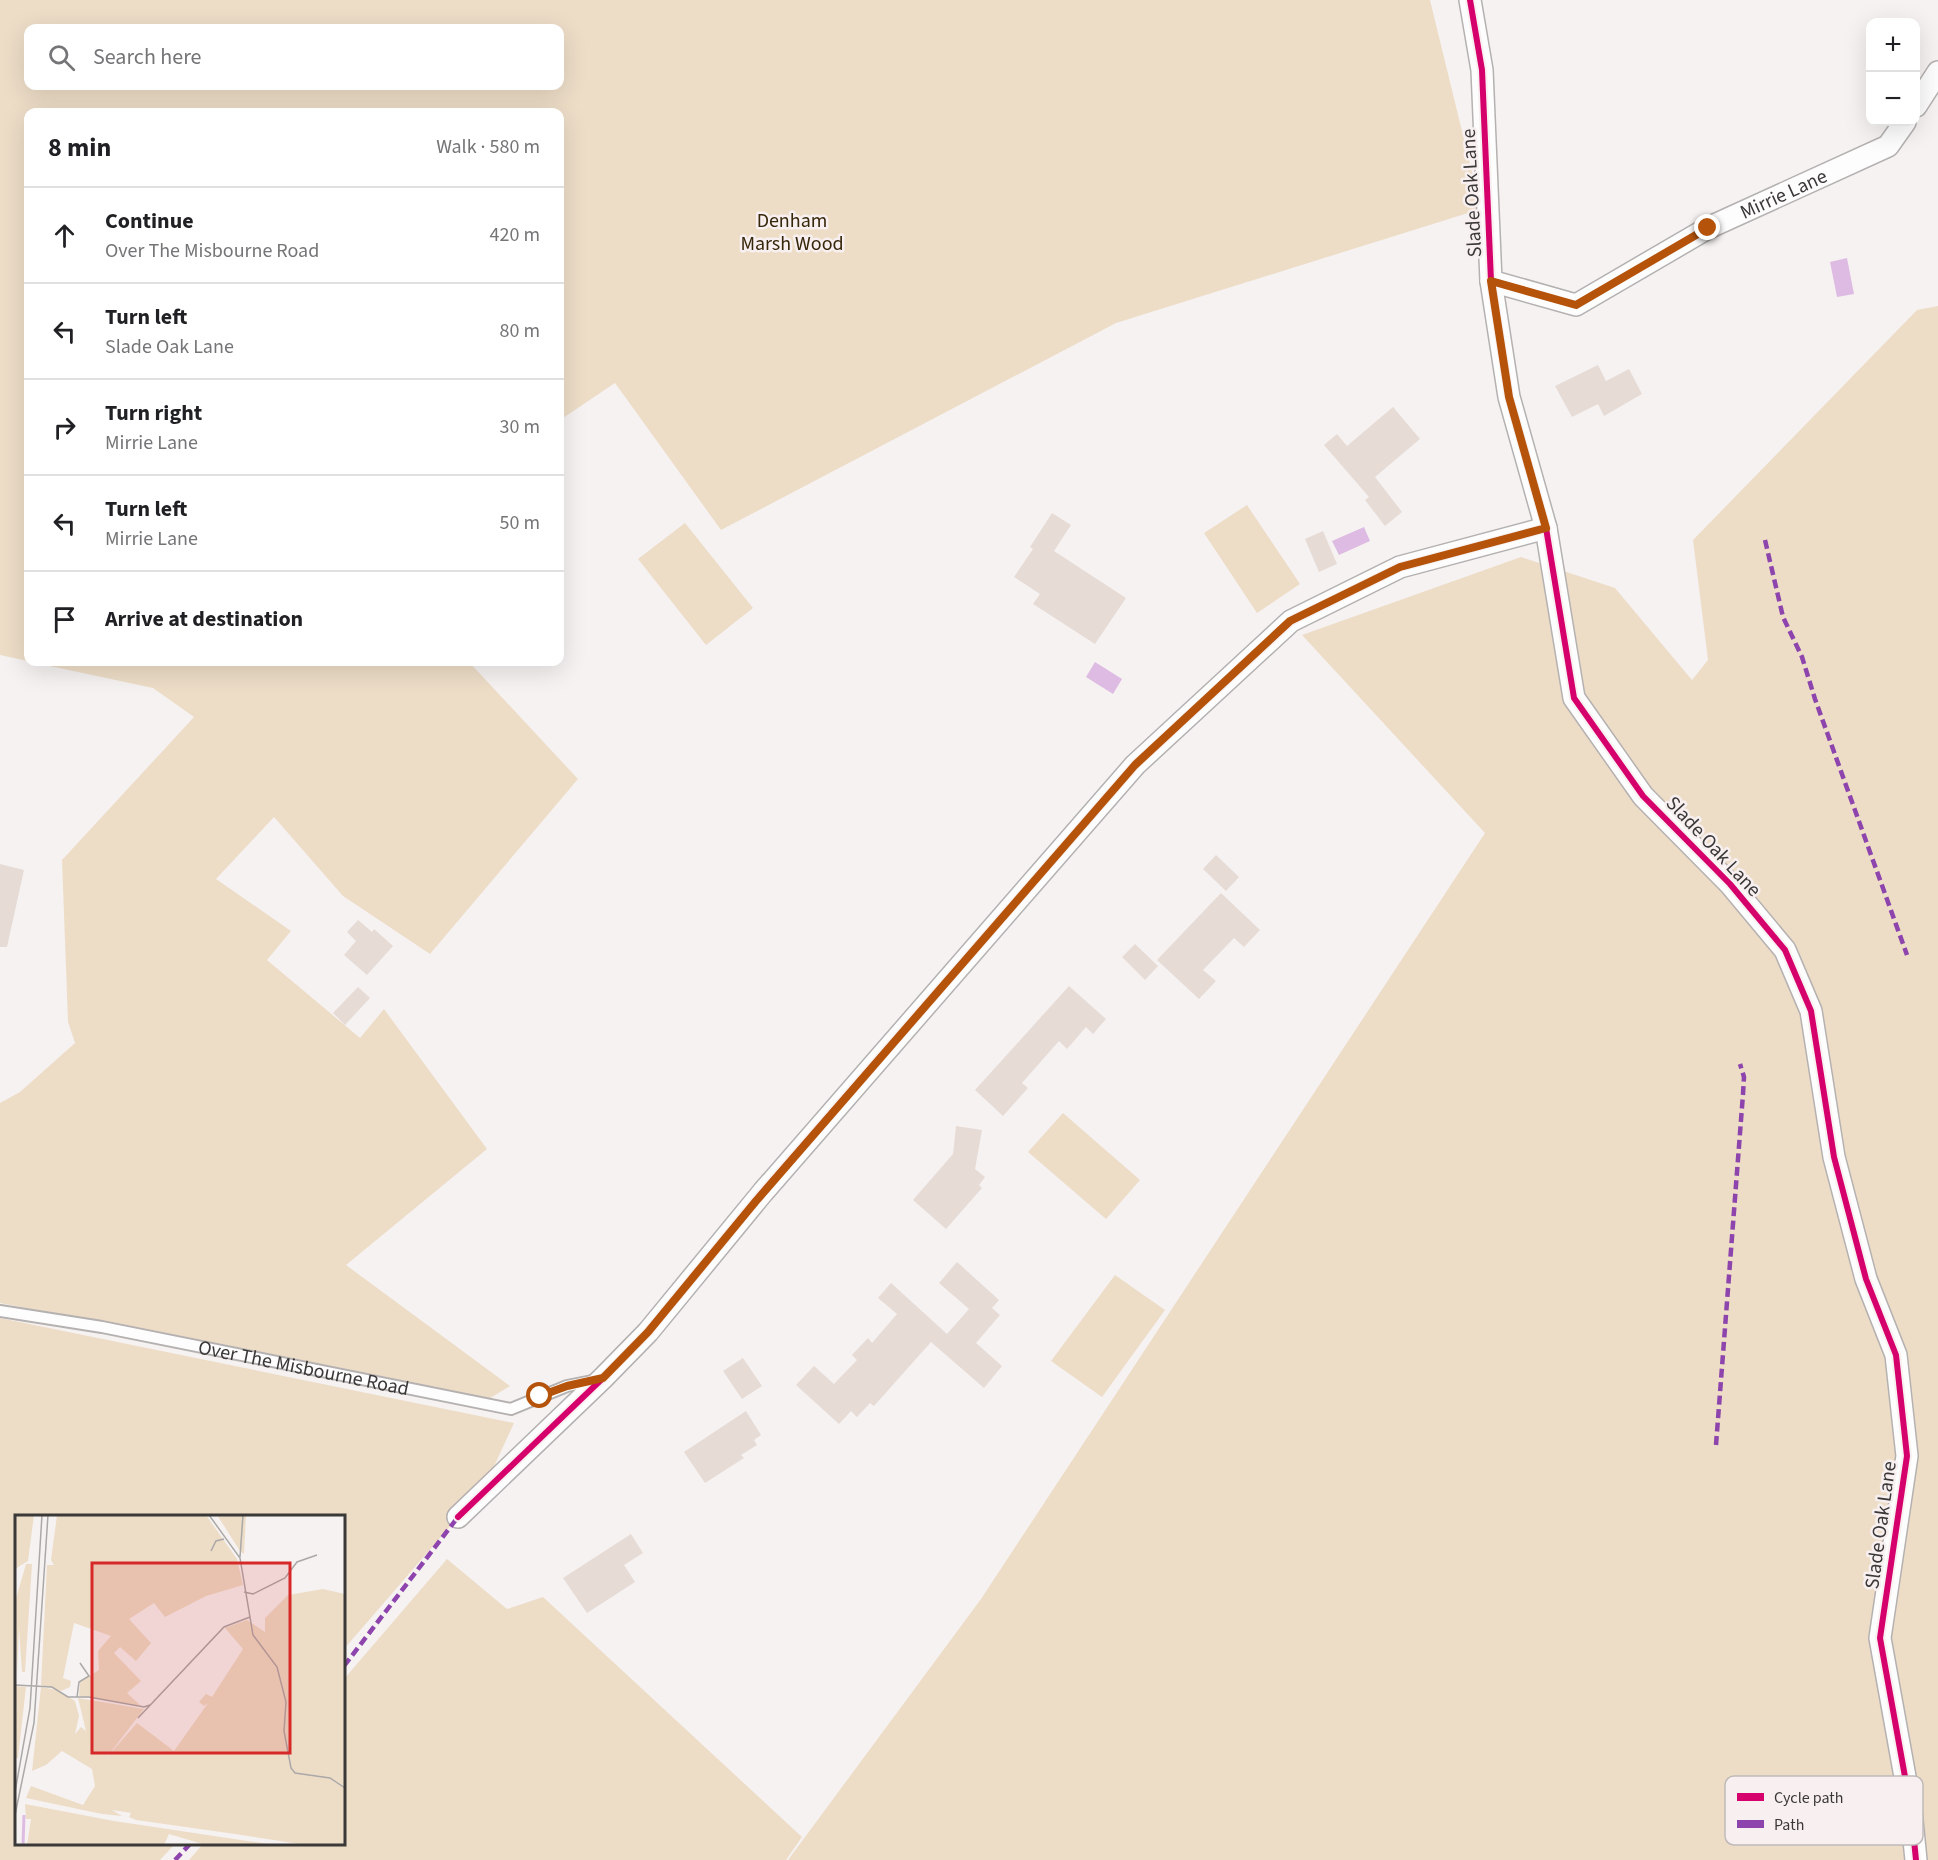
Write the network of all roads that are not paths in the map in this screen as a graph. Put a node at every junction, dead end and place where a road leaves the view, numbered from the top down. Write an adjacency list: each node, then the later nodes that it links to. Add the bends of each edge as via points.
1 (1470, 0): 5 (street, Slade Oak Lane, via 1482,70)
2 (1938, 72): 3 (street)
3 (1920, 100)
4 (1902, 126): 5 (street, Mirrie Lane, via 1888,146 1708,228 1576,305)
5 (1491, 281): 6 (street, Slade Oak Lane, via 1509,397)
6 (1546, 528): 8 (street, via 1400,567 1290,621 1135,765 756,1201 648,1332); 10 (street, Slade Oak Lane, via 1574,698 1643,796 1730,884 1785,950 1811,1011 1833,1157 1866,1279 1896,1354 1907,1456 1880,1638)
7 (0, 1311): 8 (lane, Over The Misbourne Road, via 102,1327 511,1409 567,1386)
8 (603, 1378): 9 (street)
9 (458, 1517)
10 (1905, 1776)
11 (1914, 1845): 12 (street, Slade Oak Lane)
12 (1916, 1860)

